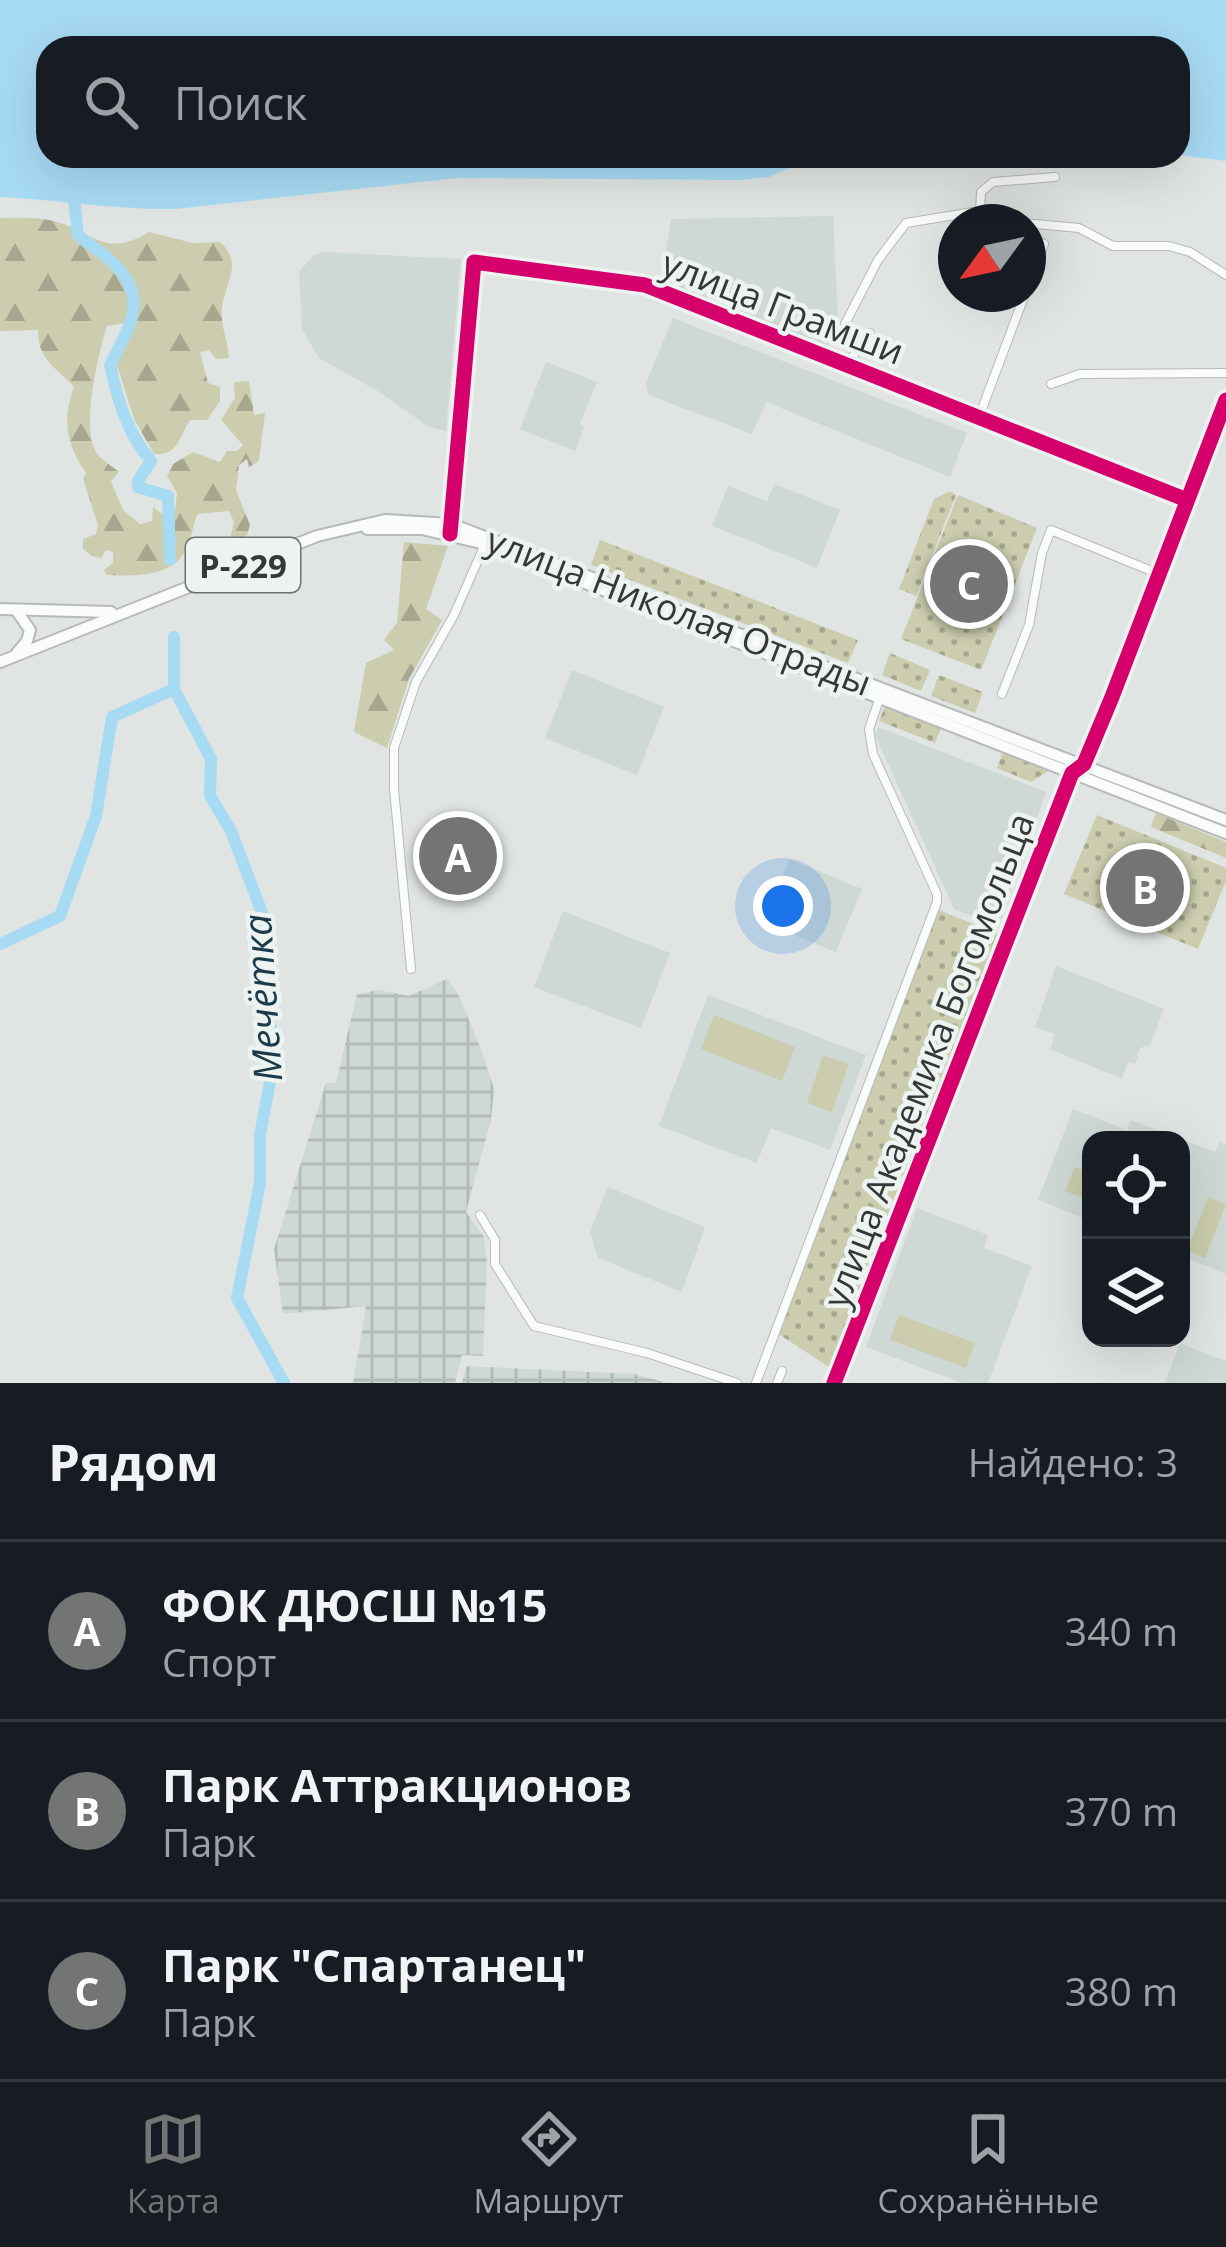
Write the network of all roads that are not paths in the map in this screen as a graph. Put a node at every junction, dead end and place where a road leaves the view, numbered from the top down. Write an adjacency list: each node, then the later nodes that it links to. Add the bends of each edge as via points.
1 (1055, 177): 2 (street, via 993,182)
2 (980, 204)
3 (938, 218): 7 (street, via 906,223)
4 (1046, 225): 5 (street, via 1079,227 1113,246 1169,246)
5 (1226, 275)
6 (1019, 312): 13 (street)
7 (845, 325)
8 (870, 333): 9 (street)
9 (848, 363): 13 (street, улица Грамши); 15 (street, улица Грамши, via 645,285 474,262)
10 (1226, 374): 11 (street, via 1080,374)
11 (1051, 384)
12 (1226, 400): 14 (street)
13 (979, 417): 14 (street, улица Грамши)
14 (1187, 500): 17 (street)
15 (450, 529): 16 (main road, улица Николая Отрады); 20 (main road, улица Николая Отрады / Р-229, via 341,535); 20 (main road, улица Николая Отрады / Р-229, via 405,519 363,523); 25 (main road, улица Николая Отрады)
16 (484, 544): 24 (main road, улица Николая Отрады); 29 (street, via 394,748)
17 (1159, 574): 23 (street, via 1051,530); 25 (street)
18 (0, 609): 19 (main road, улица Николая Отрады / Р-229)
19 (16, 610): 20 (main road, улица Николая Отрады / Р-229); 21 (main road, via 29,630)
20 (125, 611): 21 (main road)
21 (15, 655): 22 (main road)
22 (0, 662)
23 (1002, 694)
24 (879, 700): 26 (main road, улица Николая Отрады); 33 (street, улица Академика Богомольца, via 869,740 937,902)
25 (1084, 764): 26 (street); 27 (main road, улица Николая Отрады)
26 (1072, 773): 28 (main road, улица Николая Отрады); 35 (street, улица Академика Богомольца)
27 (1226, 820)
28 (1226, 833)
29 (411, 969)
30 (480, 1214): 32 (street, via 495,1240 496,1264 534,1326)
31 (782, 1370): 34 (street)
32 (737, 1383)
33 (756, 1383)
34 (777, 1383)
35 (834, 1383)

